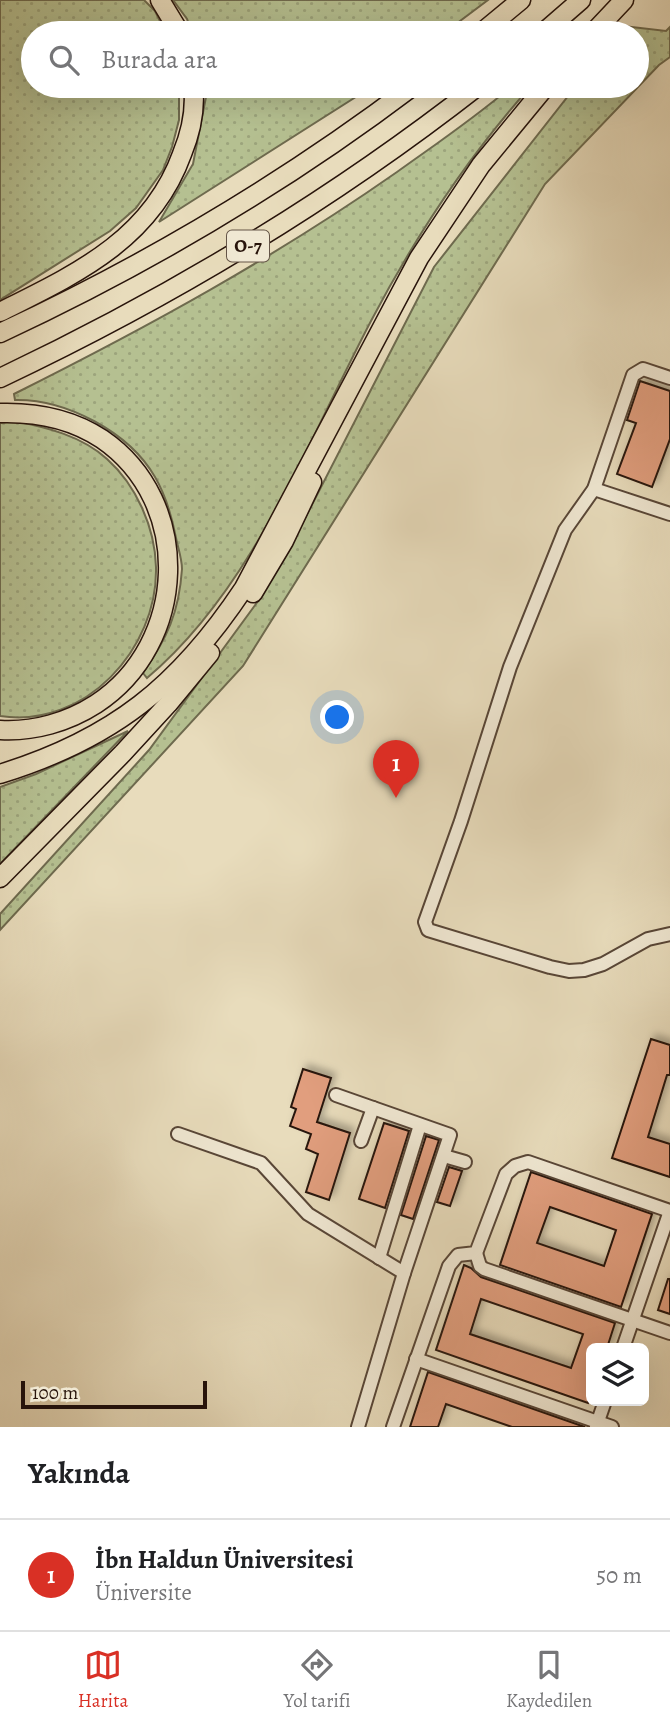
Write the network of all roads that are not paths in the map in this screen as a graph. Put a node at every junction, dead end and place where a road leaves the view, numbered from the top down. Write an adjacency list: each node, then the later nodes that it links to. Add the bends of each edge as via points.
1 (160, 0): 5 (highway)
2 (521, 0): 6 (highway)
3 (581, 0): 7 (highway)
4 (624, 0): 8 (highway)
5 (173, 21)
6 (496, 21)
7 (557, 21)
8 (604, 21)
9 (193, 98): 14 (highway, via 193,119 178,168 146,217 104,255)
10 (396, 98): 15 (highway, O-7, via 195,229)
11 (462, 98): 16 (highway, O-7, via 393,150 252,243 122,317)
12 (536, 98): 13 (highway, via 449,210)
13 (398, 294): 22 (highway, via 244,588 205,641 162,687 97,735); 23 (highway, via 296,516 250,597 168,704)
14 (0, 312)
15 (0, 333)
16 (0, 378)
17 (670, 378): 19 (lane, via 643,369 633,375)
18 (0, 413): 21 (highway, via 27,412 76,426 124,458 153,501 162,524 169,570 164,613 152,643 122,683 74,717 38,727)
19 (594, 489): 20 (lane); 24 (lane, via 565,530 510,667 425,925 428,930 569,971 603,964 632,946)
20 (670, 514)
21 (0, 730)
22 (0, 774)
23 (0, 878)
24 (670, 934)
25 (336, 1095): 26 (lane)
26 (373, 1108): 27 (lane); 29 (lane)
27 (420, 1125): 30 (lane, via 450,1135); 34 (lane)
28 (178, 1134): 34 (lane, via 261,1163 307,1214)
29 (361, 1141)
30 (444, 1156): 31 (lane); 35 (lane)
31 (465, 1162)
32 (670, 1211): 33 (lane, via 522,1163 506,1174); 36 (lane)
33 (476, 1253): 36 (lane, via 484,1269); 39 (lane, via 458,1255 449,1266)
34 (379, 1258): 35 (lane)
35 (404, 1273): 42 (lane)
36 (633, 1320): 37 (lane); 38 (lane)
37 (670, 1333)
38 (625, 1343)
39 (416, 1359): 41 (lane); 43 (lane)
40 (603, 1406): 41 (lane)
41 (597, 1425): 44 (lane)
42 (358, 1427)
43 (393, 1427)
44 (612, 1427)

